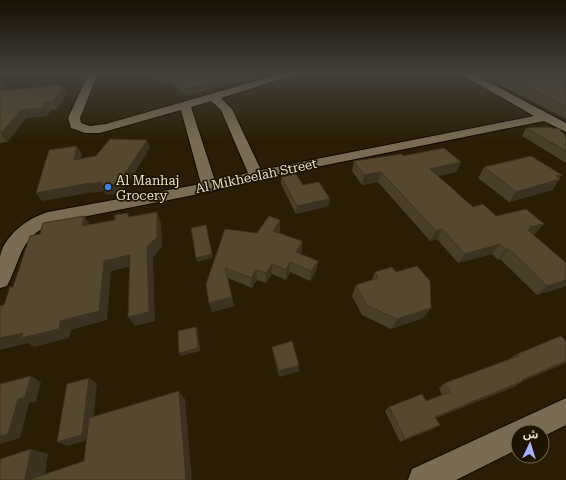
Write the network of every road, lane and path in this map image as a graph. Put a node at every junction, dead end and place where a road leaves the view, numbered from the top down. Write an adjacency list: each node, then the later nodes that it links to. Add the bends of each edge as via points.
1 (84, 95): 5 (street, via 74,118 75,125 92,130)
2 (222, 95): 4 (street)
3 (505, 95): 6 (street)
4 (213, 98): 5 (street); 8 (street, via 226,109)
5 (185, 105): 9 (street)
6 (545, 117): 7 (street); 8 (street, Al Mikheelah Street)
7 (566, 128)
8 (256, 175): 9 (street, Al Mikheelah Street)
9 (209, 187): 10 (street, Al Mikheelah Street, via 58,216 39,222 18,239)
10 (0, 280)
11 (566, 411): 12 (street)
12 (539, 424)
13 (510, 438): 14 (street)
14 (423, 480)

